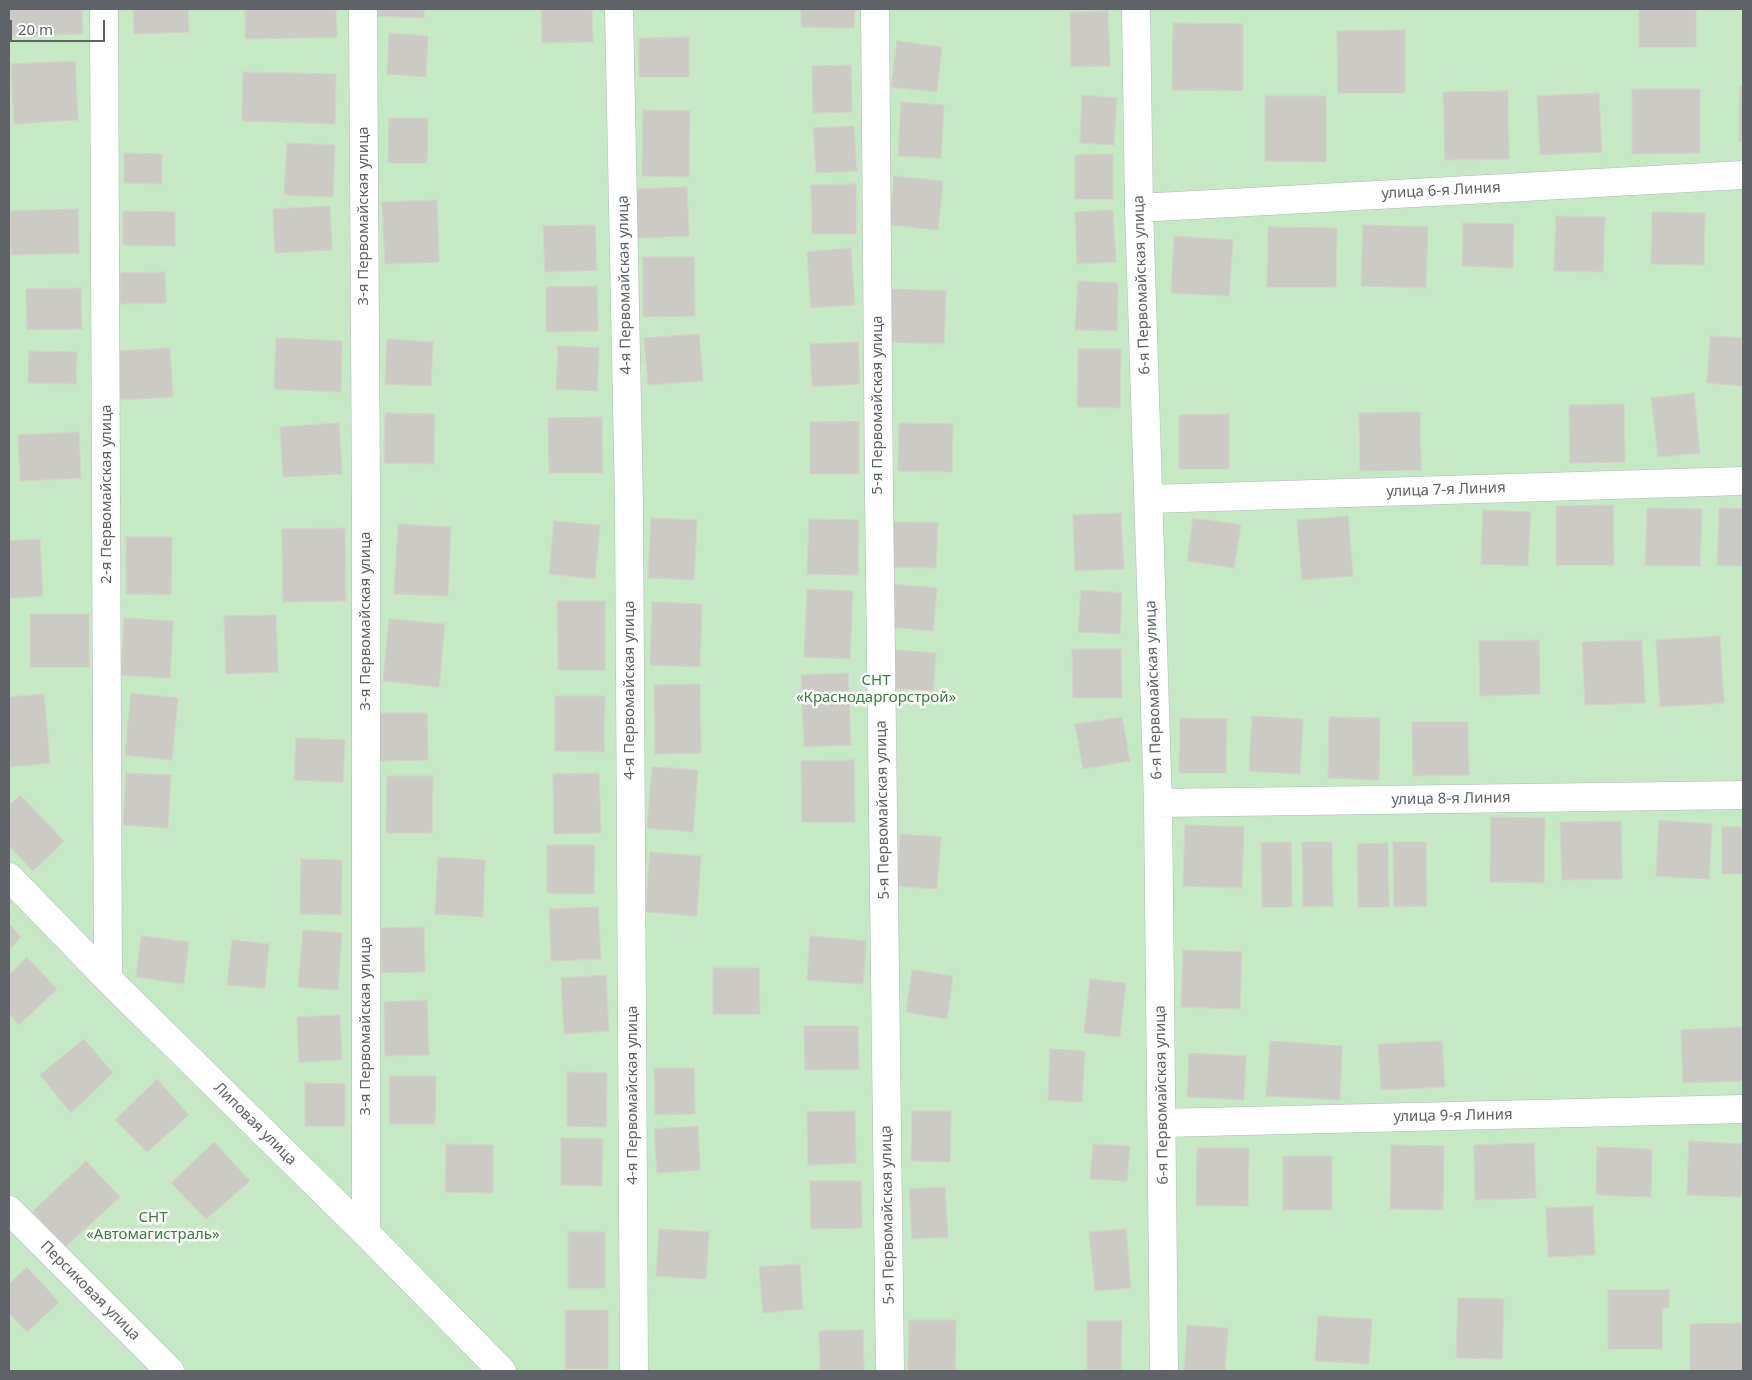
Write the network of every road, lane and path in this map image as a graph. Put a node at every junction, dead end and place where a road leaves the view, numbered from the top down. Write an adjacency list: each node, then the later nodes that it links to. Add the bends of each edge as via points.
1 (104, 9): 13 (street, 2-я Первомайская улица)
2 (363, 9): 17 (street, 3-я Первомайская улица)
3 (619, 9): 20 (street, 4-я Первомайская улица, via 629,513)
4 (875, 9): 21 (street, 5-я Первомайская улица)
5 (1136, 9): 7 (street, 6-я Первомайская улица)
6 (1743, 175): 7 (street, улица 6-я Линия)
7 (1139, 208): 9 (street, 6-я Первомайская улица)
8 (1743, 481): 9 (street, улица 7-я Линия)
9 (1149, 499): 11 (street, 6-я Первомайская улица)
10 (1743, 795): 11 (street, улица 8-я Линия)
11 (1158, 803): 15 (street, 6-я Первомайская улица)
12 (9, 877): 13 (street, Липовая улица)
13 (108, 979): 17 (street, Липовая улица)
14 (1743, 1109): 15 (street, улица 9-я Линия)
15 (1162, 1123): 22 (street, 6-я Первомайская улица)
16 (9, 1210): 18 (street, Персиковая улица)
17 (366, 1233): 19 (street, Липовая улица)
18 (170, 1371)
19 (502, 1371)
20 (634, 1371)
21 (890, 1371)
22 (1164, 1371)

